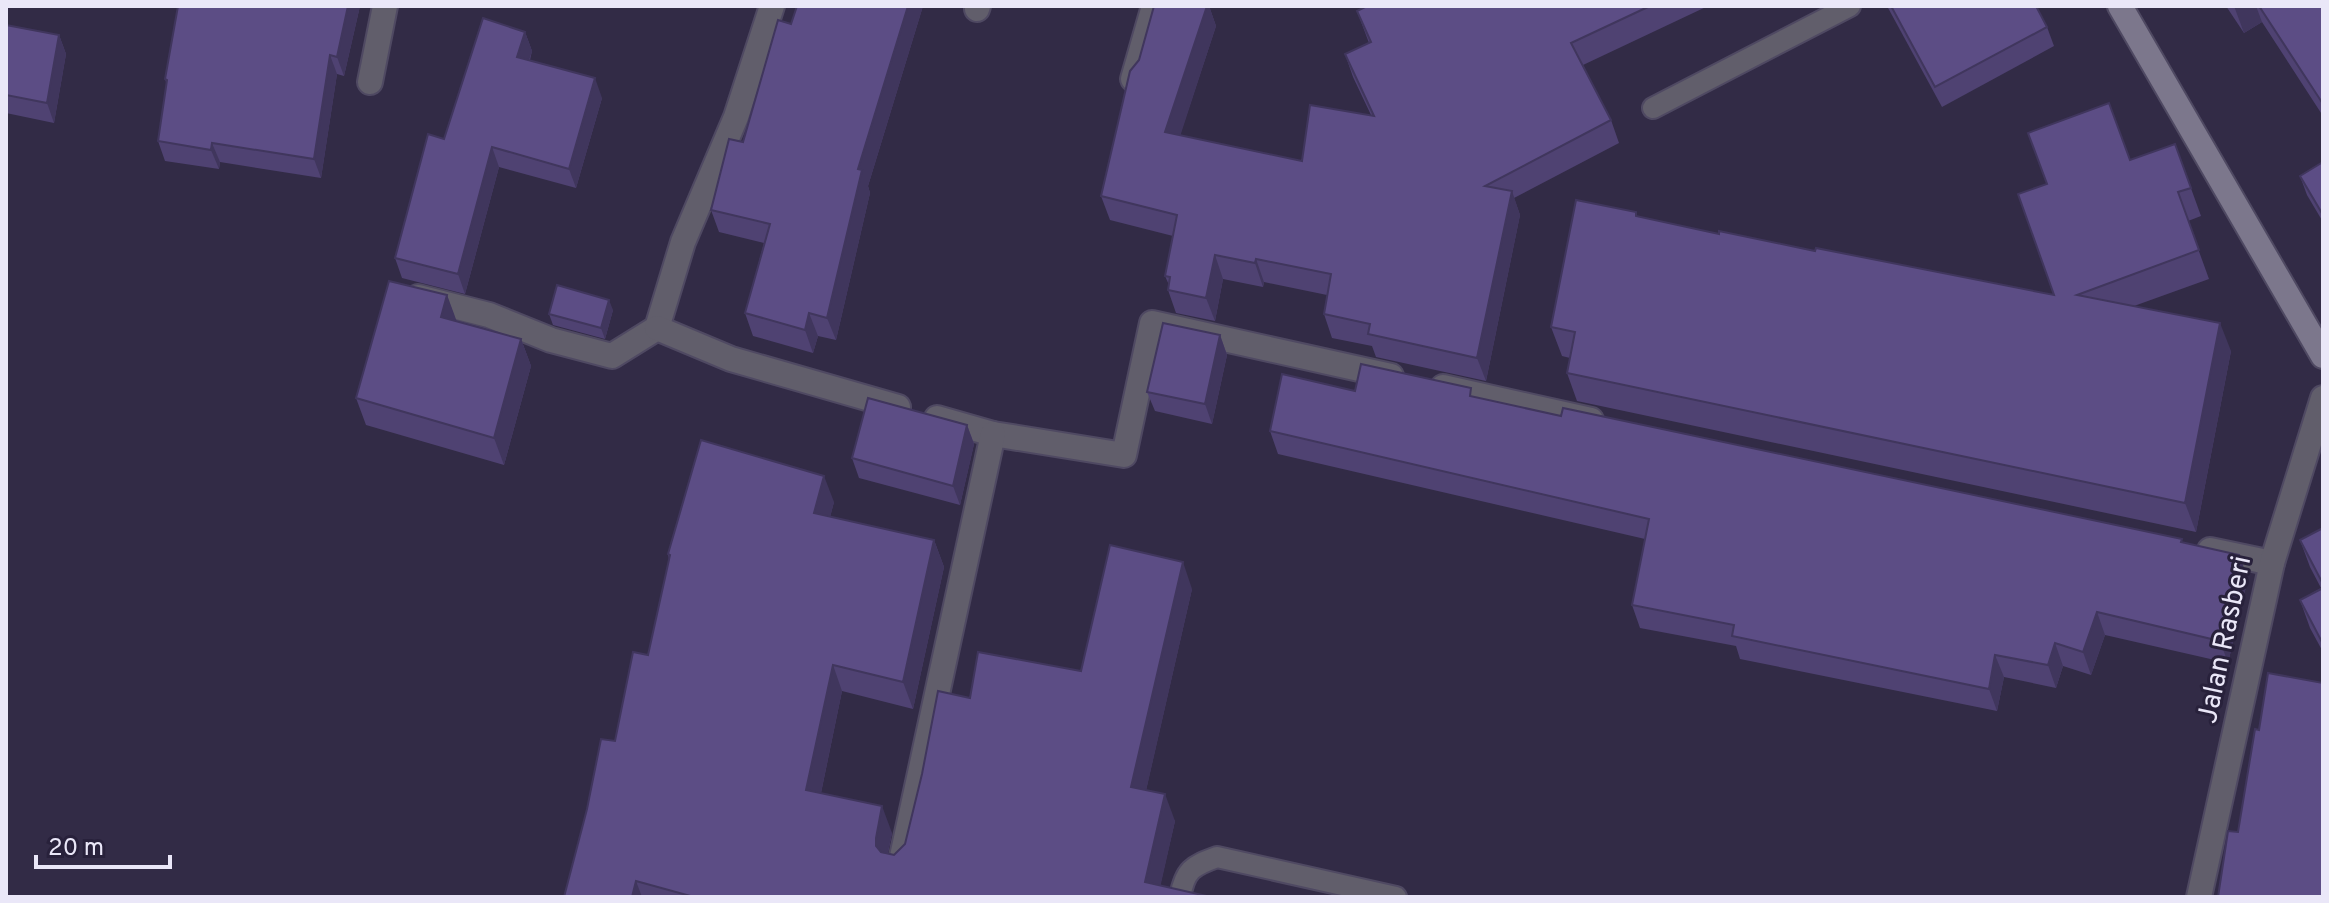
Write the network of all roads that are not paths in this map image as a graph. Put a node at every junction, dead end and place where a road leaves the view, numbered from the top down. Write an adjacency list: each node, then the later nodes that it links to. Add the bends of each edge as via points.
1 (385, 6): 7 (street)
2 (772, 6): 10 (street, via 736,117 683,242)
3 (1154, 6): 6 (street)
4 (1850, 6): 8 (lane)
5 (2120, 6): 11 (main road)
6 (1133, 79)
7 (370, 82)
8 (1653, 108)
9 (392, 291): 10 (street, via 489,315 551,340 612,356)
10 (657, 328): 14 (street, via 731,359)
11 (2323, 356)
12 (2323, 398): 16 (street, Jalan Rasberi)
13 (1613, 425): 14 (street, via 1152,323 1124,455)
14 (993, 434): 17 (street)
15 (2180, 544): 16 (street)
16 (2272, 563): 20 (street, Jalan Rasberi)
17 (900, 867)
18 (1180, 897): 19 (lane, via 1183,881 1195,865 1217,857)
19 (1396, 897)
20 (2199, 897)

